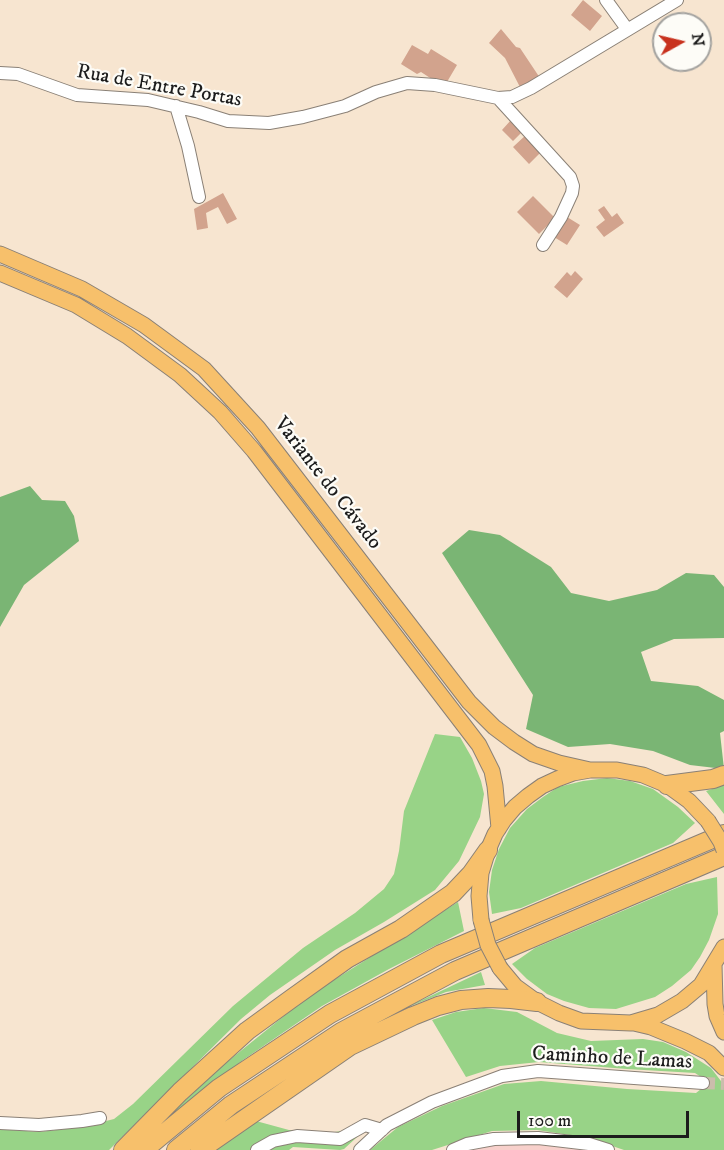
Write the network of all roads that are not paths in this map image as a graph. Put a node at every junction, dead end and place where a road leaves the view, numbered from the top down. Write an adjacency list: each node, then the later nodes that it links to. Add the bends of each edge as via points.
1 (606, 0): 3 (street)
2 (676, 0): 3 (street, Rua de Entre Portas)
3 (627, 29): 5 (street, Rua de Entre Portas, via 531,88 512,97)
4 (0, 73): 6 (street, Rua de Entre Portas, via 18,74 77,95)
5 (498, 98): 6 (street, Rua de Entre Portas, via 407,83 345,106 269,123 228,121); 8 (street, via 570,177 573,186 561,217)
6 (176, 106): 7 (street)
7 (199, 197)
8 (543, 245)
9 (0, 254): 11 (main road, Variante do Cávado, via 82,289 144,325 204,369 258,428 469,702 494,727 533,754)
10 (0, 273): 14 (main road, Variante do Cávado, via 76,305 127,336 180,375 220,412 479,744 492,771)
11 (590, 770): 13 (main road, via 625,771); 14 (main road, via 542,786 515,807)
12 (724, 776): 13 (highway)
13 (667, 785): 17 (main road, bridge, via 708,821)
14 (499, 828): 16 (main road)
15 (724, 834): 30 (highway, via 441,954 330,1014 219,1088)
16 (488, 850): 21 (main road, bridge, via 479,896 488,945 515,986); 29 (highway, via 453,892 401,929 347,959 248,1031)
17 (724, 850)
18 (724, 856): 31 (highway, via 455,971 351,1026 231,1105)
19 (724, 947): 20 (main road)
20 (714, 964): 22 (main road, via 701,985 682,1001 658,1015); 23 (main road, via 715,1004)
21 (537, 1002): 22 (main road, via 581,1021); 32 (highway, via 461,1000 413,1016 350,1046)
22 (631, 1023): 24 (main road, via 685,1041 709,1053)
23 (724, 1032)
24 (724, 1068)
25 (703, 1083): 28 (street, Caminho de Lamas, via 538,1071 502,1076 432,1102)
26 (100, 1118): 27 (street, via 39,1125)
27 (0, 1124)
28 (382, 1130): 33 (street, via 365,1125 340,1139 297,1136); 34 (street, Caminho de Lamas)
29 (123, 1150)
30 (144, 1150)
31 (176, 1150)
32 (200, 1150)
33 (256, 1150)
34 (360, 1150)
35 (453, 1150): 36 (street, via 494,1139 528,1138 589,1144)
36 (608, 1150)

